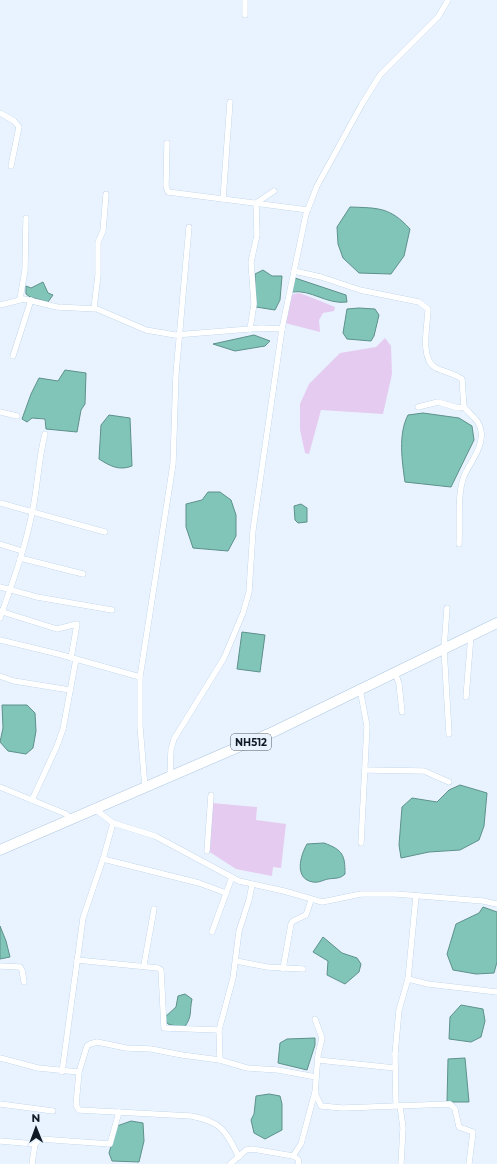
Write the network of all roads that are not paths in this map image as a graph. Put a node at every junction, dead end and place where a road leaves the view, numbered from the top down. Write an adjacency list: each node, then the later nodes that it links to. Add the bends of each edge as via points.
1 (245, 0): 3 (street)
2 (448, 0): 12 (street, via 438,17 380,75 321,179)
3 (245, 15)
4 (230, 102): 10 (street)
5 (0, 113): 7 (street, via 19,127)
6 (166, 143): 10 (street, via 168,192)
7 (11, 166)
8 (274, 191): 11 (street)
9 (106, 194): 19 (street, via 103,231 98,242)
10 (223, 199): 11 (street)
11 (256, 203): 12 (street); 20 (street, via 257,235 251,262 254,304)
12 (308, 210): 15 (street)
13 (26, 218): 16 (street, via 25,270)
14 (190, 227): 22 (street)
15 (294, 271): 21 (street); 24 (street, via 360,290 423,303 428,309 425,342 428,359 436,368 462,379)
16 (20, 299): 17 (street); 18 (street)
17 (31, 300): 19 (street, via 57,307); 23 (street)
18 (0, 305)
19 (94, 308): 22 (street, via 146,330)
20 (250, 329): 21 (street); 22 (street)
21 (282, 329): 57 (street, via 253,530 249,592 224,658 174,739)
22 (180, 335): 50 (street, via 173,464)
23 (14, 356)
24 (464, 406): 25 (street, via 458,408 438,402); 33 (street, via 477,420 482,437 461,489)
25 (418, 407)
26 (0, 412): 27 (street)
27 (17, 416)
28 (45, 434): 30 (street, via 38,460)
29 (0, 502): 30 (street)
30 (32, 512): 31 (street); 34 (street)
31 (105, 532)
32 (0, 544): 34 (street)
33 (459, 544)
34 (22, 551): 35 (street)
35 (20, 558): 36 (street); 38 (street)
36 (83, 574)
37 (0, 587): 38 (street)
38 (10, 590): 40 (street); 41 (street)
39 (447, 608): 46 (street)
40 (112, 610)
41 (1, 611): 42 (street); 47 (street, via 57,629 77,624)
42 (0, 618)
43 (497, 622): 44 (highway, NH512)
44 (471, 635): 46 (highway, NH512); 53 (street)
45 (0, 640): 47 (street)
46 (444, 648): 48 (highway, NH512); 55 (street)
47 (73, 658): 50 (street); 52 (street)
48 (395, 672): 51 (highway, NH512); 54 (street)
49 (0, 676): 52 (street, via 14,681)
50 (140, 677): 60 (street, via 140,726)
51 (360, 689): 56 (street, via 367,726); 57 (highway, NH512, via 273,732)
52 (70, 690): 62 (street, via 57,746)
53 (466, 697)
54 (402, 712)
55 (449, 734)
56 (365, 770): 58 (street, via 424,771); 66 (street)
57 (170, 777): 60 (highway, NH512)
58 (449, 782)
59 (0, 787): 62 (street)
60 (145, 788): 63 (highway, NH512)
61 (211, 796): 68 (street)
62 (32, 800): 64 (street, via 66,814)
63 (95, 809): 64 (highway, NH512); 65 (street)
64 (70, 819): 67 (highway, NH512)
65 (112, 823): 69 (street); 70 (street, via 155,836)
66 (361, 843)
67 (0, 850)
68 (207, 851)
69 (103, 859): 72 (street); 78 (street, via 83,918)
70 (232, 877): 71 (street); 72 (street)
71 (252, 885): 74 (street); 79 (street, via 250,900 239,931)
72 (226, 893): 77 (street)
73 (416, 896): 74 (street, via 361,894 322,902); 75 (street); 84 (street)
74 (312, 900): 82 (street, via 306,915 291,924)
75 (497, 904)
76 (154, 909): 80 (street)
77 (212, 932)
78 (76, 960): 80 (street); 93 (street)
79 (236, 961): 82 (street); 88 (street)
80 (144, 965): 88 (street, via 161,970 164,1028)
81 (0, 966): 85 (street, via 20,966)
82 (283, 969): 83 (street)
83 (304, 969)
84 (408, 979): 86 (street, via 428,984); 89 (street, via 399,1010)
85 (24, 982)
86 (497, 992)
87 (315, 1019): 92 (street, via 322,1038)
88 (219, 1030): 91 (street)
89 (395, 1054): 92 (street, via 395,1068); 98 (street, via 396,1105)
90 (0, 1058): 93 (street)
91 (220, 1060): 94 (street, via 93,1042 87,1046); 95 (street, via 247,1068 278,1070)
92 (318, 1060): 95 (street)
93 (62, 1072): 94 (street)
94 (78, 1072): 100 (street, via 77,1109)
95 (316, 1077): 96 (street)
96 (316, 1089): 98 (street, via 318,1103 325,1107); 104 (street, via 301,1144)
97 (0, 1104): 99 (street)
98 (400, 1106): 108 (street, via 403,1128); 109 (street, via 452,1106 459,1128 473,1132)
99 (53, 1111)
100 (119, 1112): 102 (street, via 110,1144 43,1138); 103 (street, via 206,1119 222,1129)
101 (0, 1141): 102 (street)
102 (35, 1144): 105 (street)
103 (239, 1156): 104 (street, via 246,1150 253,1149); 106 (street)
104 (293, 1156): 107 (street)
105 (32, 1164)
106 (230, 1164)
107 (299, 1164)
108 (401, 1164)
109 (469, 1164)

